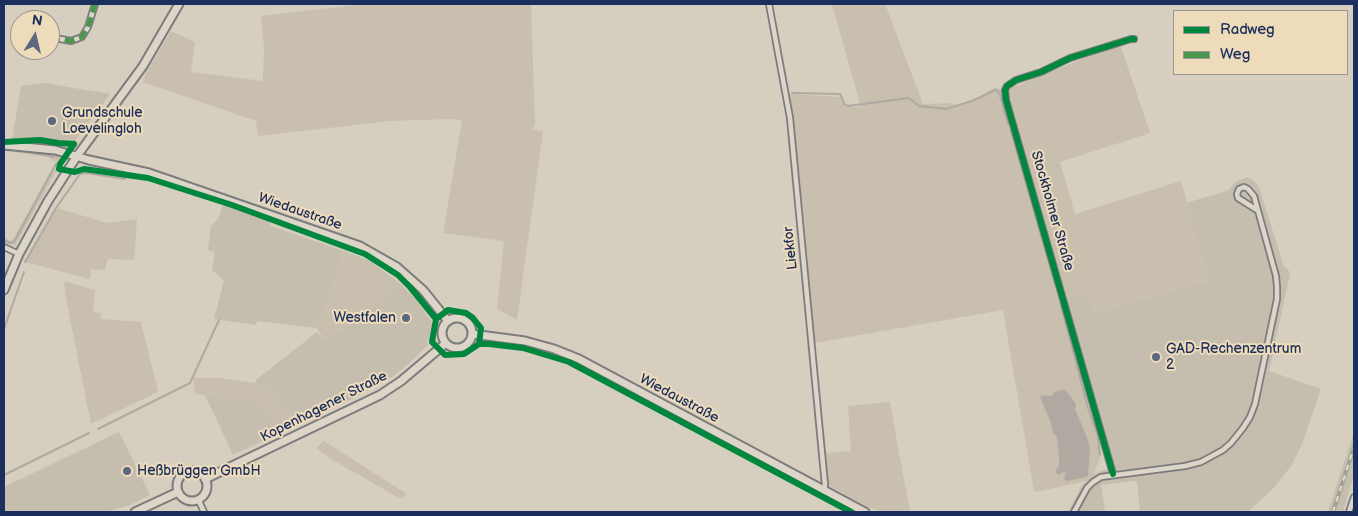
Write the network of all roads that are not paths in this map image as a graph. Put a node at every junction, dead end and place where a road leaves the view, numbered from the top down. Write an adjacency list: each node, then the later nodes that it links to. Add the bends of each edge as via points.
1 (95, 4): 4 (street, via 82,37 71,41)
2 (178, 4): 7 (main road, via 143,66)
3 (769, 4): 17 (street, Liekfor, via 790,118)
4 (60, 39)
5 (1134, 39): 15 (street, Stockholmer Straße, via 1085,52 1016,80 1005,90)
6 (4, 145): 7 (main road, Wiedaustraße, via 55,150)
7 (77, 156): 10 (main road); 12 (main road, Wiedaustraße, via 149,173 360,246 397,267 423,290)
8 (1257, 210): 8 (street, via 1251,191 1244,187 1239,189 1238,198); 15 (street, via 1276,276 1277,299 1255,404 1244,428 1231,443 1201,462)
9 (4, 247): 10 (street)
10 (19, 254): 11 (main road)
11 (4, 290)
12 (448, 321): 13 (main road, via 455,318 464,320 471,327); 14 (main road, via 442,330)
13 (472, 334): 14 (main road, via 470,341 462,347 453,348); 17 (main road, Wiedaustraße, via 525,341 579,359)
14 (446, 343): 16 (main road, Kopenhagener Straße, via 380,395)
15 (1113, 474): 24 (street, via 1093,482)
16 (205, 479): 18 (main road, via 196,472 187,472 177,482); 20 (main road, via 206,490)
17 (824, 490): 23 (main road, Wiedaustraße)
18 (178, 492): 20 (main road, via 184,499); 21 (main road)
19 (1354, 497): 25 (street)
20 (198, 499): 22 (street)
21 (135, 512)
22 (204, 512)
23 (865, 512)
24 (1074, 512)
25 (1349, 512)

